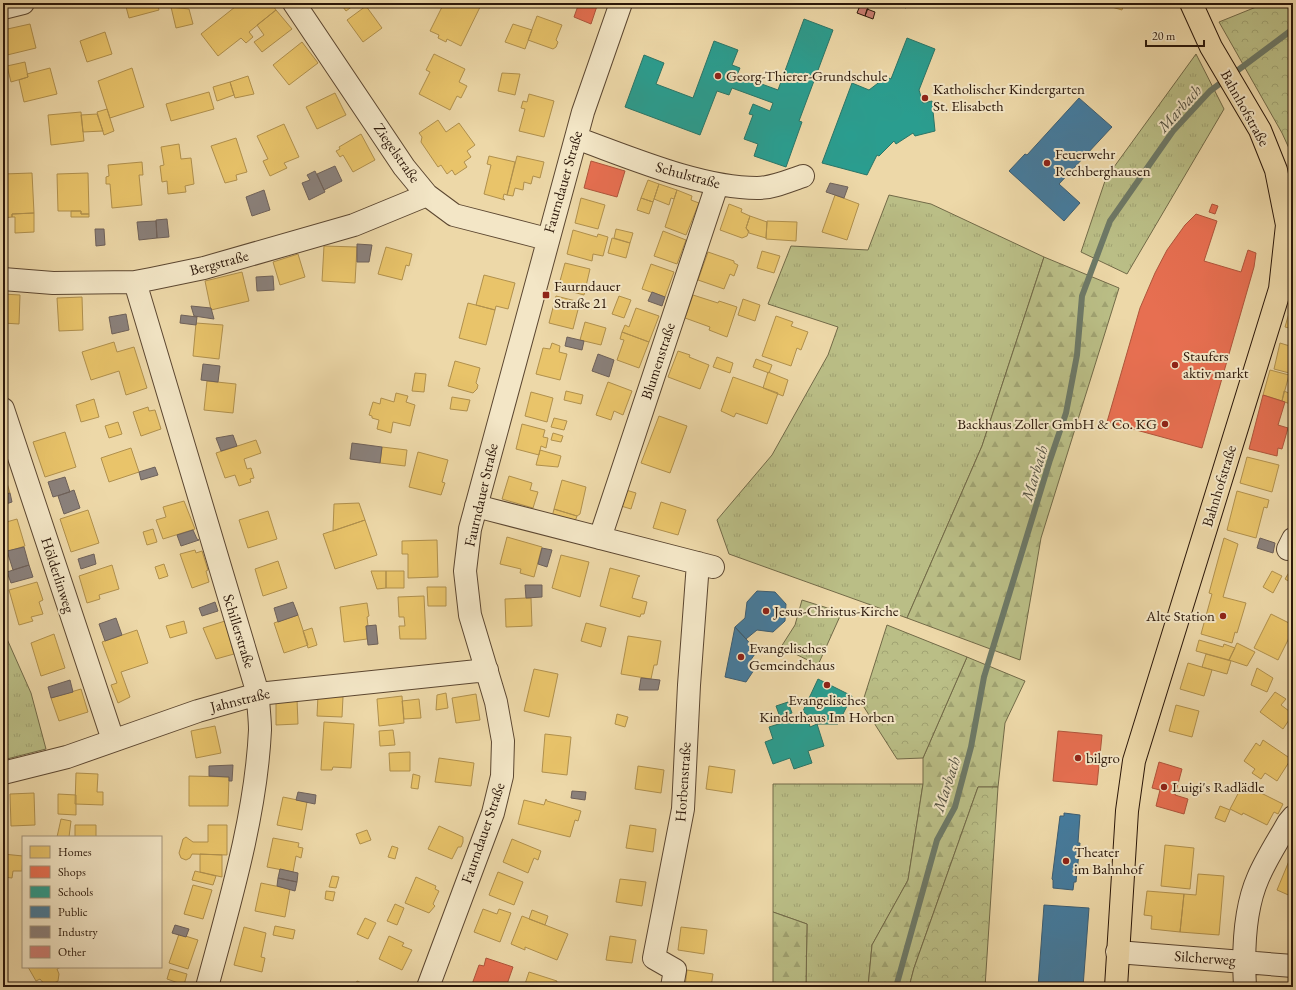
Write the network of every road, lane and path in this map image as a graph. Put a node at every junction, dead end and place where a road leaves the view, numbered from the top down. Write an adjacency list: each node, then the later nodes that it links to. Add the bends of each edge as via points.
1 (23, 3): 5 (street)
2 (294, 3): 9 (street, Ziegelstraße, via 404,167)
3 (621, 3): 6 (street, Faurndauer Straße, via 589,91)
4 (1191, 3): 10 (main road, Bahnhofstraße, via 1211,47 1260,130 1276,170)
5 (3, 8)
6 (576, 138): 8 (street, Schulstraße); 11 (street, Faurndauer Straße)
7 (803, 176): 8 (street, Schulstraße, via 778,185 757,188)
8 (717, 184): 16 (street, Blumenstraße)
9 (427, 195): 11 (street, Ziegelstraße, via 454,215); 13 (street, Bergstraße, via 354,225 204,268)
10 (1290, 224): 22 (main road, Bahnhofstraße, via 1280,289 1134,761 1127,811)
11 (547, 239): 15 (street, Faurndauer Straße)
12 (3, 279): 13 (street, Bergstraße, via 53,283)
13 (135, 282): 18 (street, Schillerstraße)
14 (3, 410): 19 (street, Hölderlinweg)
15 (476, 506): 16 (street, Horbenstraße); 17 (street, Faurndauer Straße, via 470,529 465,571 470,615)
16 (600, 538): 27 (street, Horbenstraße, via 706,565 688,684 683,809 654,958 675,970)
17 (487, 670): 18 (street, Jahnstraße); 26 (street, Faurndauer Straße, via 503,741 502,776 493,813)
18 (258, 694): 19 (street, Jahnstraße); 25 (street, Schillerstraße, via 260,730 252,798 239,865)
19 (113, 740): 20 (street, Jahnstraße, via 67,757)
20 (3, 773)
21 (1293, 817): 23 (street, via 1258,878 1246,922)
22 (1117, 952): 23 (street, Silcherweg); 28 (main road, Bahnhofstraße)
23 (1244, 961): 24 (street, Silcherweg); 29 (street)
24 (1293, 966)
25 (207, 987)
26 (428, 987)
27 (672, 987)
28 (1116, 987)
29 (1245, 987)

